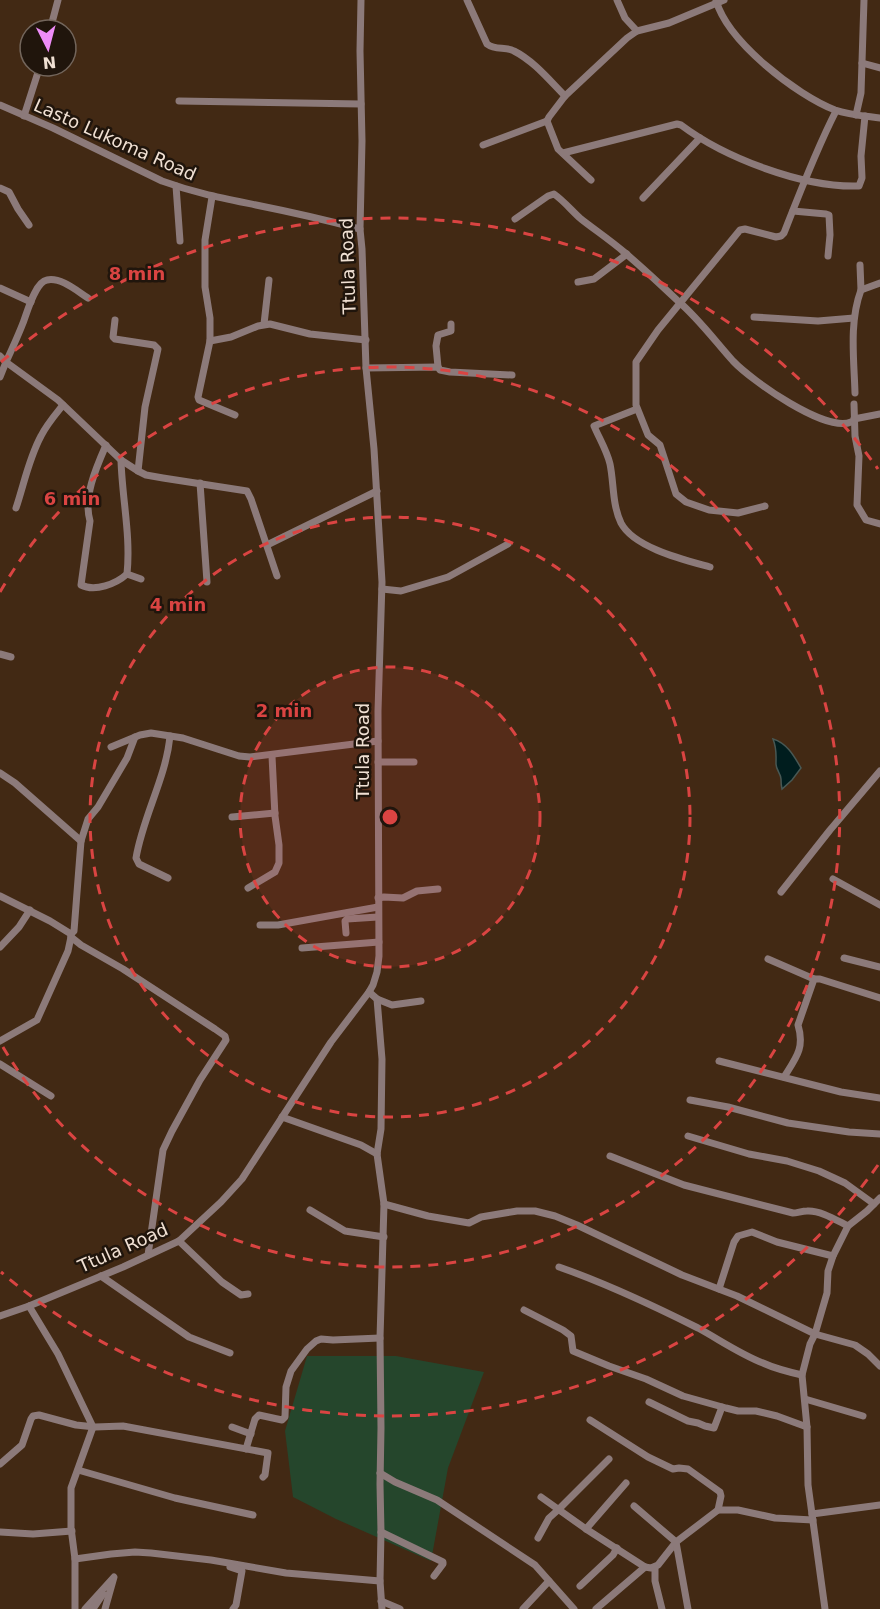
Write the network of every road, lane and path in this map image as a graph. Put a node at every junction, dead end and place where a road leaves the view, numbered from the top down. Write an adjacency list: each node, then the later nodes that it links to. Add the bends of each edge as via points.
1 (58, 0): 7 (street)
2 (361, 0): 14 (street, Ttula Road)
3 (467, 0): 12 (street, via 487,44 515,52)
4 (617, 0): 8 (street)
5 (864, 0): 9 (street)
6 (719, 1): 8 (street); 16 (street, via 732,30 753,54 810,98)
7 (53, 18)
8 (637, 32): 12 (street)
9 (862, 63): 10 (street); 17 (street)
10 (880, 68)
11 (36, 78): 18 (street)
12 (565, 96): 21 (street)
13 (179, 100): 14 (street)
14 (361, 104): 34 (street, Ttula Road)
15 (0, 105): 18 (street, Lasto Lukoma Road)
16 (836, 111): 17 (street); 26 (street)
17 (856, 115): 19 (street)
18 (24, 116): 27 (street, Lasto Lukoma Road)
19 (865, 116): 20 (street); 26 (street, via 859,186)
20 (880, 118)
21 (547, 121): 23 (street); 24 (street)
22 (700, 138): 24 (street, via 681,125 672,124); 26 (street, via 742,160); 30 (street)
23 (483, 145)
24 (563, 153): 25 (street)
25 (591, 180)
26 (805, 180): 31 (street)
27 (176, 186): 29 (street, Lasto Lukoma Road); 35 (street)
28 (0, 188): 33 (street, via 9,192)
29 (212, 197): 34 (street, Lasto Lukoma Road); 53 (street, via 205,240)
30 (643, 198)
31 (793, 211): 37 (street, via 829,215); 46 (street, via 781,236 740,230)
32 (515, 219): 36 (street, via 554,194)
33 (29, 225)
34 (360, 229): 52 (street, Ttula Road)
35 (180, 241)
36 (627, 254): 40 (street, via 594,279); 46 (street)
37 (828, 256)
38 (860, 265): 43 (street)
39 (269, 280): 50 (street)
40 (578, 282)
41 (880, 283): 43 (street)
42 (0, 288): 45 (street)
43 (861, 290): 48 (street)
44 (88, 298): 45 (street, via 59,280 47,279 41,282)
45 (31, 302): 55 (street)
46 (681, 303): 63 (street, via 636,362); 66 (street, via 734,362 763,386 816,416 839,424)
47 (754, 316): 48 (street, via 818,321)
48 (854, 318): 60 (street)
49 (115, 320): 69 (street, via 115,339 158,349)
50 (264, 324): 52 (street); 53 (street, via 231,338)
51 (451, 324): 56 (street, via 451,331 438,335)
52 (366, 340): 57 (street, Ttula Road)
53 (210, 341): 65 (street, via 199,400)
54 (0, 356): 55 (street)
55 (6, 362): 59 (street); 62 (street)
56 (438, 367): 57 (street); 58 (street, via 450,372)
57 (366, 368): 71 (street, Ttula Road)
58 (512, 375)
59 (0, 377)
60 (855, 393)
61 (854, 404): 66 (street)
62 (63, 405): 67 (street); 73 (street, via 41,436)
63 (638, 409): 72 (street, via 648,435 660,445 676,494 686,502 709,510 738,513); 77 (street, via 594,426 610,462 622,524 635,538 660,552)
64 (880, 414): 66 (street)
65 (235, 415)
66 (853, 420): 74 (street, via 859,456 857,505 866,520)
67 (106, 445): 68 (street); 78 (street, via 90,489 81,585 104,586)
68 (121, 460): 69 (street); 78 (street)
69 (138, 471): 70 (street)
70 (200, 483): 76 (street, via 246,491); 81 (street)
71 (377, 491): 76 (street); 82 (street, Ttula Road)
72 (765, 506)
73 (16, 508)
74 (880, 524)
75 (508, 544): 82 (street, via 448,577 402,591)
76 (267, 545): 79 (street)
77 (710, 567)
78 (127, 574): 80 (street)
79 (277, 576)
80 (141, 579)
81 (207, 582)
82 (382, 589): 87 (street, Ttula Road)
83 (0, 654): 84 (street)
84 (11, 657)
85 (170, 736): 86 (street); 89 (street, via 238,756); 97 (street, via 169,752 144,821 136,858 139,864)
86 (135, 737): 88 (street); 96 (street, via 127,758 88,819)
87 (378, 741): 89 (street); 90 (street, Ttula Road)
88 (111, 747)
89 (272, 756): 94 (street)
90 (378, 762): 91 (street); 103 (street, Ttula Road)
91 (414, 762)
92 (880, 771): 101 (street)
93 (0, 773): 96 (street)
94 (274, 813): 95 (street); 99 (street, via 279,863 274,872)
95 (232, 817)
96 (81, 841): 110 (street)
97 (168, 878)
98 (833, 879): 104 (street)
99 (248, 888)
100 (438, 889): 103 (street, via 417,891 403,898)
101 (781, 892)
102 (0, 896): 106 (street)
103 (378, 898): 105 (street, Ttula Road)
104 (880, 905)
105 (378, 907): 107 (street, Ttula Road); 108 (street)
106 (30, 910): 110 (street); 112 (street)
107 (378, 917): 109 (street, via 347,919); 111 (street, Ttula Road)
108 (260, 925)
109 (346, 933)
110 (71, 936): 122 (street, via 37,1020); 141 (street, via 215,1029 226,1040 163,1150)
111 (379, 942): 113 (street); 118 (street, Ttula Road, via 377,972)
112 (0, 947)
113 (302, 948)
114 (844, 958): 116 (street)
115 (768, 959): 117 (street)
116 (880, 967)
117 (814, 979): 119 (street); 125 (street, via 798,1025 800,1051)
118 (369, 992): 120 (street); 129 (street, Ttula Road)
119 (880, 998)
120 (378, 999): 121 (street, via 392,1005); 132 (street, via 382,1059)
121 (421, 1002)
122 (0, 1041)
123 (719, 1061): 125 (street)
124 (0, 1064): 126 (street)
125 (784, 1077): 127 (street)
126 (51, 1096)
127 (880, 1098)
128 (690, 1100): 130 (street, via 788,1123)
129 (282, 1117): 132 (street); 140 (street, Ttula Road, via 233,1190)
130 (880, 1134)
131 (688, 1136): 136 (street, via 819,1171 845,1183)
132 (377, 1154): 135 (street)
133 (610, 1156): 138 (street, via 684,1185 789,1212 814,1211)
134 (880, 1198): 136 (street)
135 (384, 1203): 139 (street); 145 (street, via 469,1223 517,1211 555,1216)
136 (874, 1204): 138 (street)
137 (310, 1210): 139 (street, via 345,1231)
138 (848, 1226): 142 (street)
139 (384, 1237): 151 (street)
140 (179, 1241): 141 (street, Ttula Road); 146 (street, via 222,1282 241,1295)
141 (148, 1255): 144 (street, Ttula Road)
142 (832, 1256): 145 (street, via 746,1233 734,1242); 150 (street)
143 (559, 1267): 154 (street, via 662,1311 764,1364)
144 (101, 1276): 147 (street, Ttula Road); 152 (street, via 189,1336)
145 (719, 1289): 150 (street)
146 (248, 1294)
147 (29, 1306): 149 (street, Ttula Road); 160 (street)
148 (524, 1310): 157 (street, via 571,1336 573,1351 683,1396)
149 (0, 1316)
150 (815, 1334): 153 (street, via 855,1345); 154 (street)
151 (380, 1338): 163 (street, via 316,1341 291,1371 285,1418 259,1415); 168 (street)
152 (230, 1353)
153 (880, 1366)
154 (802, 1376): 155 (street)
155 (805, 1399): 158 (street); 162 (street)
156 (649, 1402): 157 (street, via 688,1421 714,1428)
157 (722, 1407): 162 (street, via 756,1411)
158 (863, 1416)
159 (590, 1420): 175 (street, via 648,1457 673,1469 692,1472 720,1492)
160 (93, 1427): 164 (street, via 123,1426); 166 (street, via 36,1415 21,1445); 167 (street)
161 (232, 1427): 163 (street)
162 (807, 1427): 177 (street)
163 (250, 1434): 164 (street)
164 (246, 1449): 169 (street, via 268,1453)
165 (609, 1459): 174 (street)
166 (0, 1464)
167 (78, 1470): 176 (street); 179 (street, via 71,1488)
168 (380, 1473): 181 (street); 192 (street, via 460,1514 535,1565)
169 (263, 1477)
170 (626, 1484): 178 (street)
171 (541, 1497): 174 (street)
172 (880, 1505): 177 (street)
173 (634, 1506): 183 (street)
174 (558, 1510): 178 (street); 182 (street)
175 (718, 1510): 177 (street, via 775,1518); 183 (street)
176 (252, 1515)
177 (812, 1517): 206 (street)
178 (585, 1529): 184 (street)
179 (72, 1531): 180 (street); 185 (street)
180 (0, 1532)
181 (381, 1532): 189 (street, via 443,1562); 191 (street)
182 (538, 1538)
183 (676, 1542): 188 (street); 205 (street)
184 (617, 1548): 187 (street); 193 (street)
185 (75, 1559): 186 (street, via 135,1552); 195 (street)
186 (211, 1560): 191 (street, via 286,1573); 199 (street, via 242,1571)
187 (645, 1567): 188 (street); 203 (street)
188 (655, 1568): 204 (street)
189 (434, 1576)
190 (114, 1577): 196 (street); 197 (street); 198 (street)
191 (380, 1581): 194 (street)
192 (549, 1581): 201 (street); 202 (street)
193 (580, 1586)
194 (381, 1605): 200 (street)
195 (75, 1609)
196 (85, 1609)
197 (93, 1609)
198 (105, 1609)
199 (233, 1609)
200 (400, 1609)
201 (524, 1609)
202 (574, 1609)
203 (596, 1609)
204 (662, 1609)
205 (688, 1609)
206 (825, 1609)

